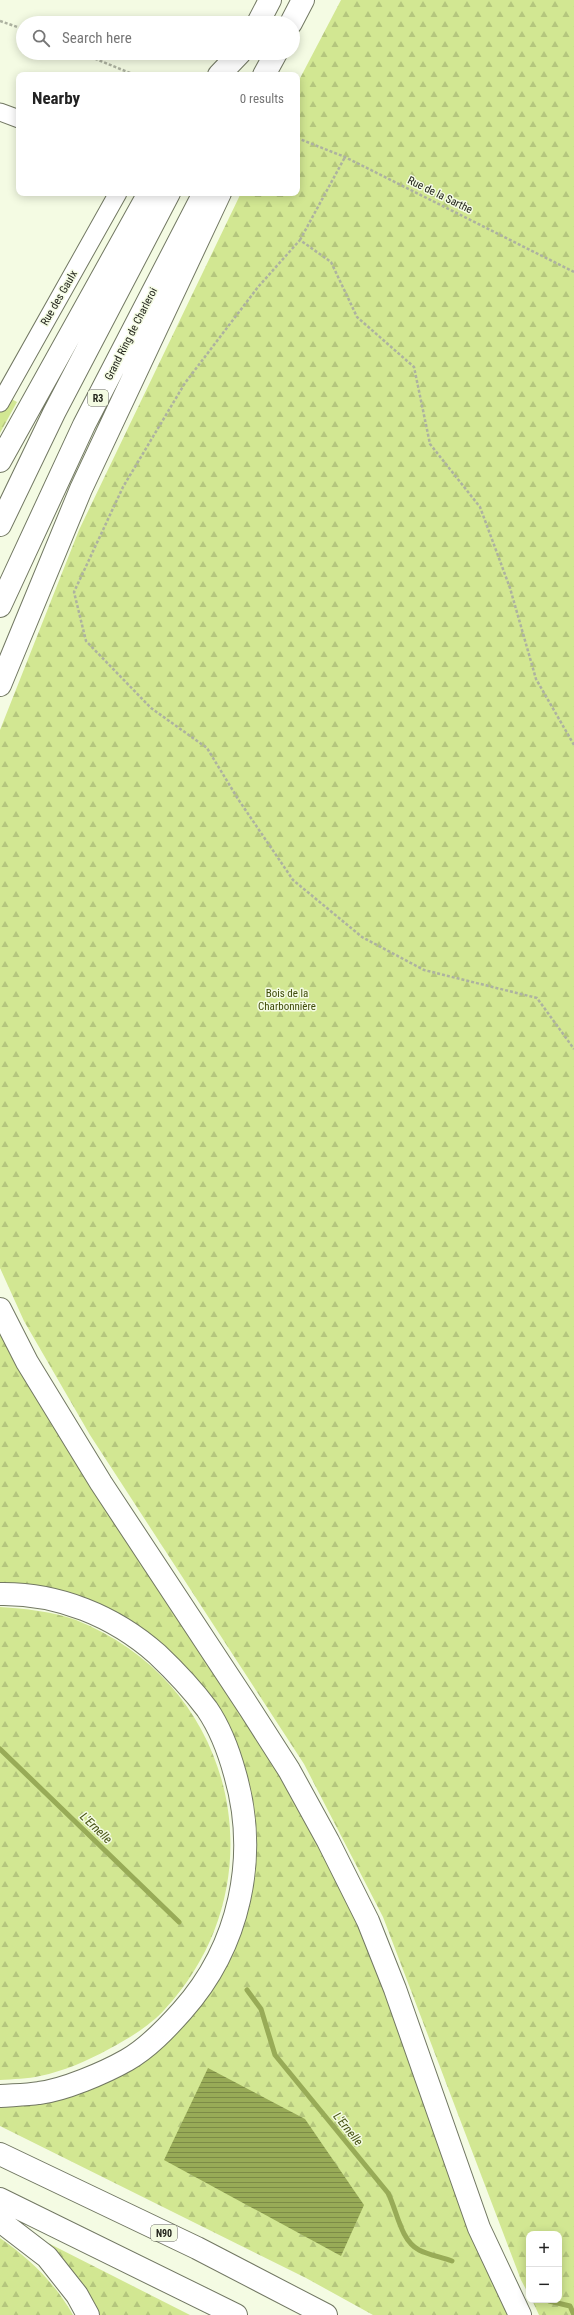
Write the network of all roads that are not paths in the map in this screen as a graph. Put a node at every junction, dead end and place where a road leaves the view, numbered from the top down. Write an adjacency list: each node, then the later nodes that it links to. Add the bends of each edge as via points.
1 (270, 0): 3 (highway)
2 (303, 0): 4 (highway)
3 (262, 16)
4 (295, 16)
5 (234, 60): 8 (highway)
6 (238, 60): 9 (highway)
7 (272, 60): 10 (highway)
8 (223, 72)
9 (232, 72)
10 (266, 72)
11 (0, 112): 12 (street)
12 (16, 118)
13 (116, 196): 18 (street, Rue des Gaulx)
14 (147, 196): 19 (highway)
15 (167, 196): 20 (highway, via 54,413)
16 (202, 196): 21 (highway, Grand Ring de Charleroi / R3, via 84,425)
17 (219, 196): 22 (highway, via 81,489)
18 (0, 403)
19 (0, 461)
20 (0, 525)
21 (0, 606)
22 (0, 685)
23 (0, 1309): 32 (highway, via 27,1362 101,1483 250,1709 328,1841 368,1921 395,1989 479,2228)
24 (0, 1594): 25 (highway, via 60,1601 107,1619 143,1642 181,1676 208,1710 229,1754 242,1800 246,1844 244,1882 234,1921 216,1964 194,1997 164,2031 128,2060 91,2077 41,2093)
25 (0, 2096)
26 (0, 2154): 31 (highway, N90, via 197,2248)
27 (0, 2199): 30 (highway)
28 (0, 2221): 29 (highway, via 47,2257 77,2295)
29 (88, 2315)
30 (236, 2315)
31 (326, 2315)
32 (520, 2315)

